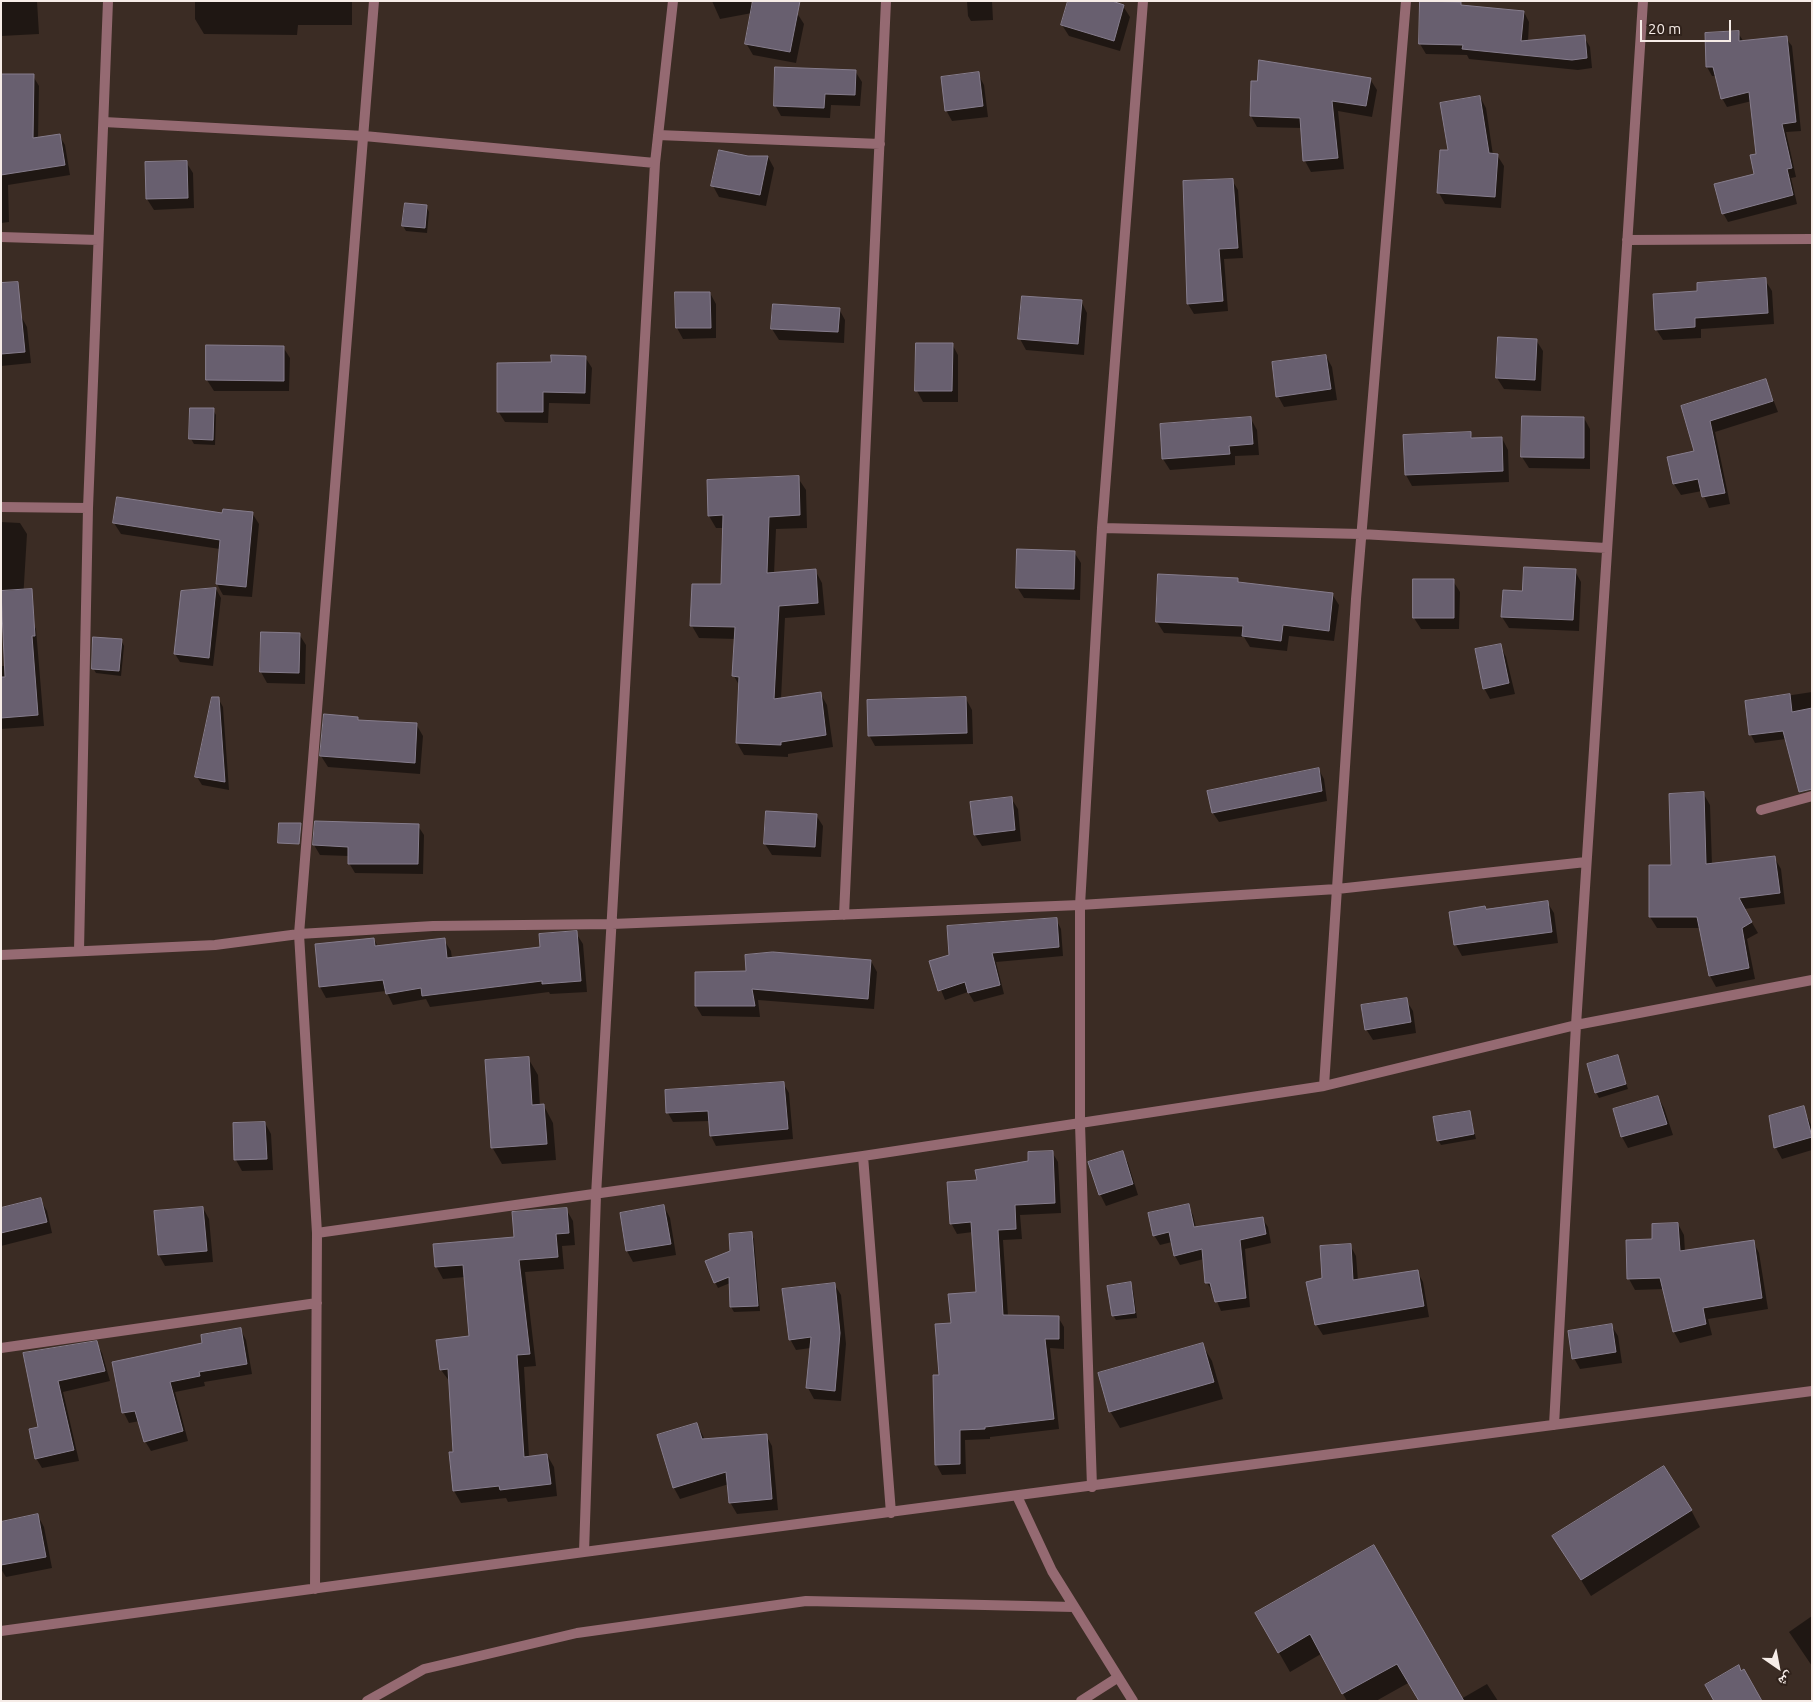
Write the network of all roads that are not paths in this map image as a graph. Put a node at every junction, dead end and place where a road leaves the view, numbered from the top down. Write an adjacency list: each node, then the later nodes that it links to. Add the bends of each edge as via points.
1 (108, 1): 8 (street)
2 (374, 1): 10 (street)
3 (673, 1): 9 (street)
4 (886, 1): 11 (street)
5 (1143, 1): 19 (street)
6 (1406, 1): 20 (street)
7 (1643, 1): 16 (street)
8 (104, 122): 10 (street); 15 (street)
9 (658, 135): 11 (street); 12 (street)
10 (364, 136): 12 (street); 29 (street)
11 (880, 144): 27 (street)
12 (655, 163): 28 (street)
13 (1, 236): 15 (street)
14 (1812, 239): 16 (street)
15 (98, 240): 18 (street)
16 (1627, 240): 21 (street)
17 (1, 507): 18 (street)
18 (88, 508): 30 (street)
19 (1102, 528): 20 (street); 26 (street)
20 (1361, 534): 21 (street); 25 (street)
21 (1606, 548): 24 (street)
22 (1812, 796): 23 (street)
23 (1761, 810)
24 (1586, 862): 25 (street); 33 (street)
25 (1337, 889): 26 (street); 34 (street)
26 (1080, 905): 27 (street); 35 (street)
27 (844, 915): 28 (street)
28 (612, 924): 29 (street, via 433,926); 37 (street)
29 (299, 934): 30 (street, via 215,945); 38 (street)
30 (79, 951): 31 (street)
31 (1, 955)
32 (1812, 980): 33 (street)
33 (1576, 1025): 34 (street); 42 (street)
34 (1324, 1086): 35 (street)
35 (1080, 1124): 36 (street); 43 (street)
36 (864, 1156): 37 (street); 45 (street)
37 (596, 1195): 38 (street); 46 (street)
38 (317, 1233): 39 (street)
39 (317, 1303): 40 (street); 47 (street)
40 (1, 1348)
41 (1812, 1391): 42 (street)
42 (1554, 1425): 43 (street)
43 (1092, 1486): 44 (street)
44 (1017, 1496): 45 (street); 48 (street, via 1052,1571)
45 (891, 1512): 46 (street)
46 (584, 1552): 47 (street)
47 (315, 1589): 49 (street)
48 (1074, 1607): 50 (street); 51 (street, via 806,1601 578,1633 424,1669)
49 (1, 1631)
50 (1117, 1678): 52 (street); 53 (street)
51 (367, 1701)
52 (1081, 1701)
53 (1133, 1701)

